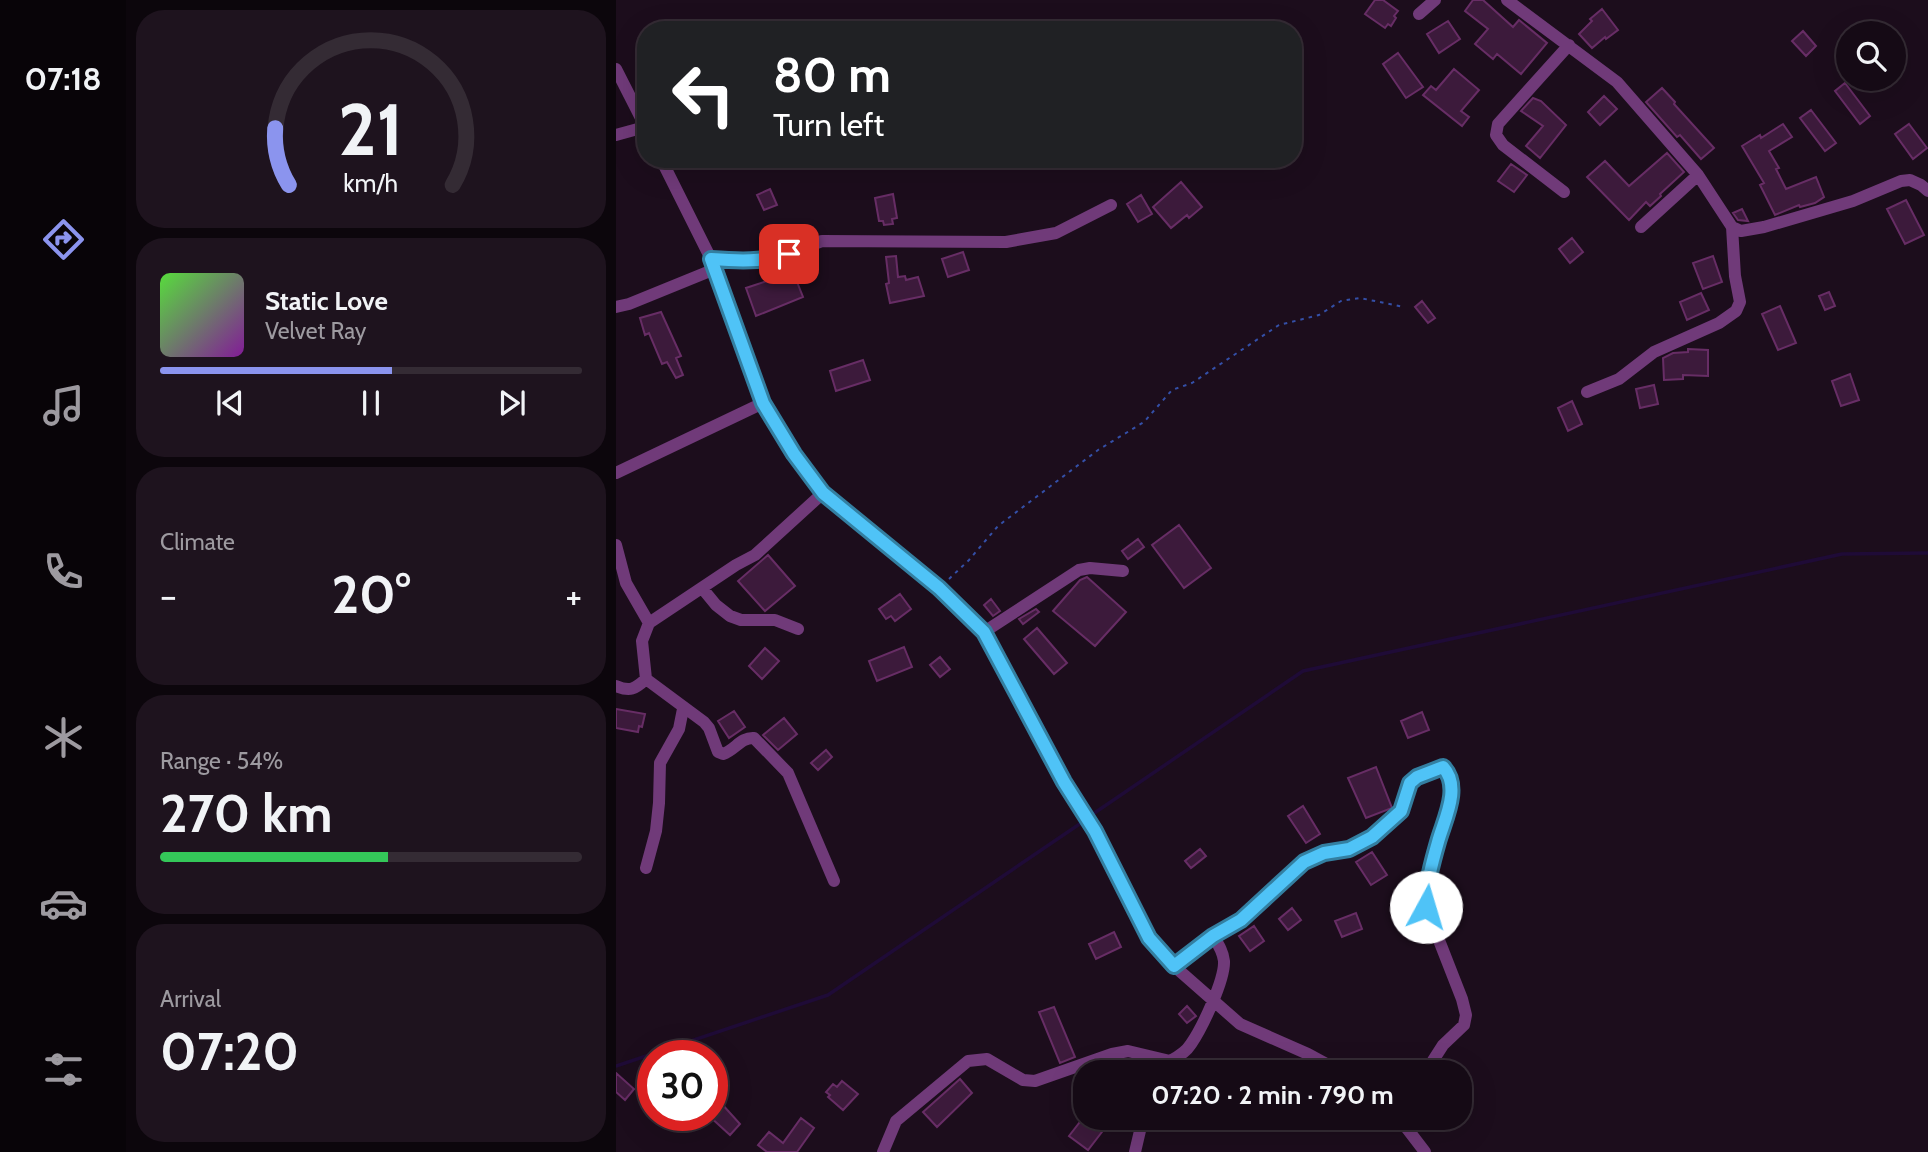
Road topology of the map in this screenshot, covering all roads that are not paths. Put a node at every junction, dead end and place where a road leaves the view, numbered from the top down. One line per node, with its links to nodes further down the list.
1 (1435, 0): 3 (street)
2 (1507, 0): 4 (street)
3 (1419, 14)
4 (1569, 45): 10 (street); 12 (street)
5 (616, 69): 6 (street)
6 (637, 112)
7 (637, 130): 8 (street)
8 (616, 135)
9 (665, 168): 16 (street)
10 (1698, 175): 14 (street); 15 (street)
11 (1928, 191): 15 (street)
12 (1564, 192)
13 (1111, 205): 16 (street)
14 (1641, 227)
15 (1732, 227): 18 (street)
16 (713, 264): 17 (street); 19 (street)
17 (616, 307)
18 (1587, 392)
19 (763, 403): 20 (street); 21 (street)
20 (616, 473)
21 (823, 493): 24 (street); 27 (street)
22 (616, 545): 25 (street)
23 (1123, 571): 27 (street)
24 (702, 588): 25 (street); 26 (street)
25 (649, 623): 28 (street)
26 (798, 629)
27 (984, 632): 34 (street)
28 (646, 679): 29 (street); 30 (street)
29 (616, 686)
30 (683, 709): 31 (street); 32 (street)
31 (646, 868)
32 (834, 881)
33 (1213, 936): 34 (street); 35 (street); 38 (street)
34 (1174, 966): 35 (street)
35 (1212, 1002): 36 (street); 37 (street)
36 (1159, 1059): 41 (street)
37 (1319, 1060)
38 (1433, 1060)
39 (1140, 1130): 42 (street)
40 (1408, 1130): 43 (street)
41 (883, 1152)
42 (1135, 1152)
43 (1425, 1152)

